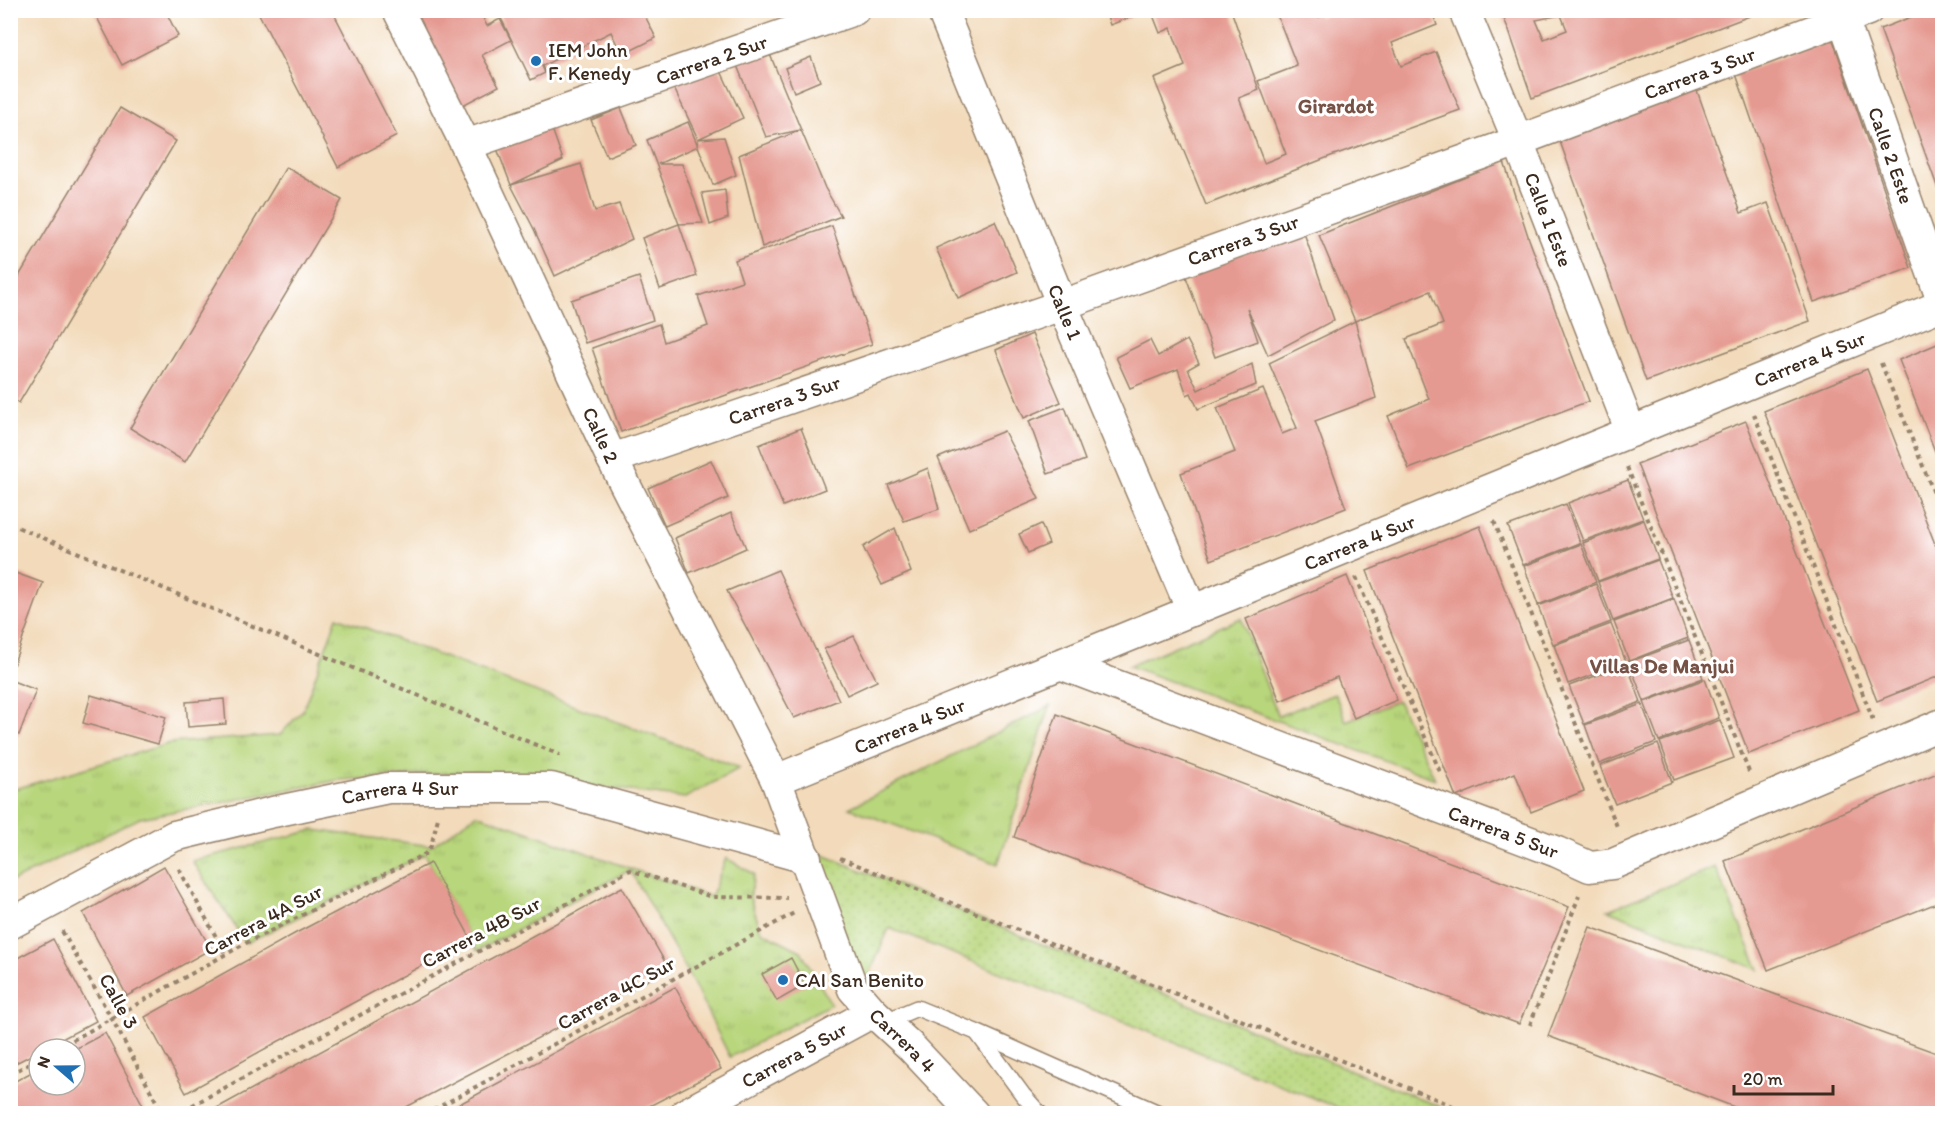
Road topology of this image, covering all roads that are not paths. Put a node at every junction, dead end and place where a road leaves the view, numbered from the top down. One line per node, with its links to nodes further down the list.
1 (398, 10): 7 (street, Calle 2)
2 (854, 10): 7 (street, Carrera 2 Sur)
3 (942, 10): 9 (street, Calle 1)
4 (1464, 10): 6 (street, Calle 1 Este)
5 (1850, 14): 6 (street, Carrera 3 Sur); 8 (street, Calle 2 Este)
6 (1518, 141): 9 (street, Carrera 3 Sur); 11 (street, Calle 1 Este)
7 (466, 145): 12 (street, Calle 2)
8 (1942, 301)
9 (1062, 305): 12 (street, Carrera 3 Sur); 13 (street, Calle 1)
10 (1942, 305): 11 (street, Carrera 4 Sur)
11 (1623, 435): 13 (street, Carrera 4 Sur)
12 (612, 459): 16 (street, Calle 2)
13 (1192, 611): 14 (street, Carrera 4 Sur)
14 (1060, 664): 15 (street, Carrera 5 Sur); 16 (street, Carrera 4 Sur)
15 (1942, 724)
16 (776, 780): 17 (street, Calle 2)
17 (806, 858): 18 (street, Carrera 4 Sur); 19 (street, Carrera 4)
18 (10, 924)
19 (879, 1017): 20 (lane); 21 (street, Carrera 5 Sur); 22 (street, Carrera 4)
20 (976, 1032): 23 (lane); 24 (lane)
21 (685, 1113)
22 (974, 1113)
23 (1040, 1113)
24 (1161, 1113)

